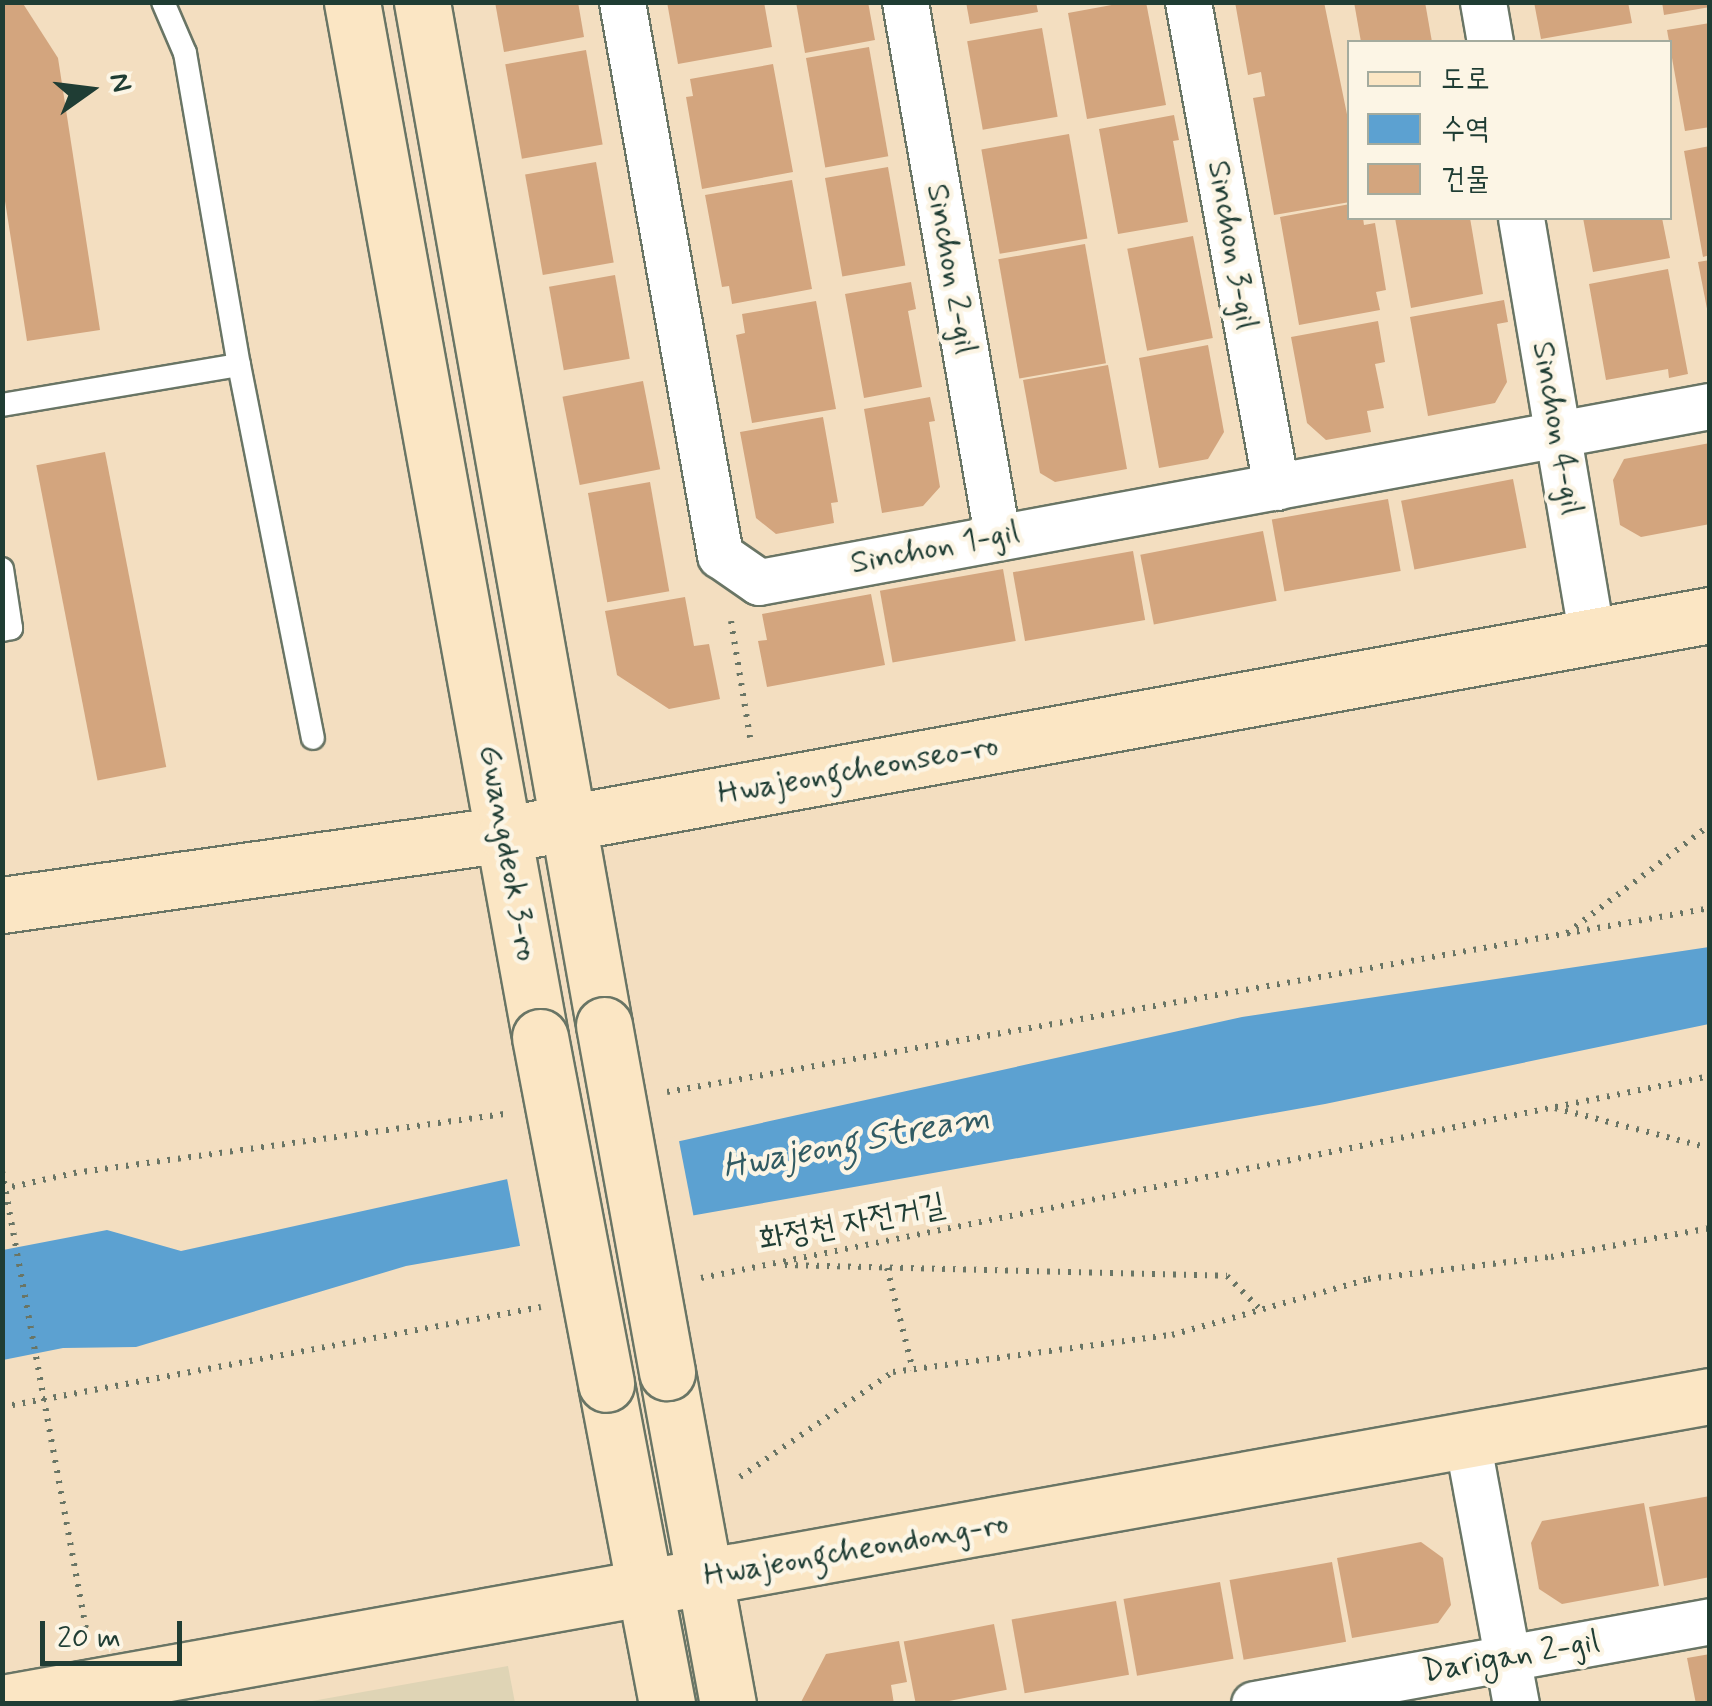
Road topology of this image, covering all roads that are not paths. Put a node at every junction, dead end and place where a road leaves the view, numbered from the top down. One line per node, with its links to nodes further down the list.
1 (164, 2): 10 (lane)
2 (352, 2): 22 (street, Gwangdeok 3-ro)
3 (422, 2): 21 (street, Gwangdeok 3-ro)
4 (622, 2): 15 (street, Sinchon 1-gil)
5 (906, 2): 15 (street, Sinchon 2-gil)
6 (1188, 2): 14 (street, Sinchon 3-gil)
7 (1483, 2): 8 (street)
8 (1490, 40)
9 (1521, 220): 13 (street, Sinchon 4-gil)
10 (240, 365): 11 (lane); 20 (lane)
11 (2, 406)
12 (1710, 406): 13 (street, Sinchon 1-gil)
13 (1559, 435): 14 (street, Sinchon 1-gil); 19 (street, Sinchon 4-gil)
14 (1276, 487): 15 (street, Sinchon 1-gil)
15 (998, 535)
16 (2, 569): 18 (lane)
17 (1710, 616): 19 (street, Hwajeongcheonseo-ro)
18 (2, 630)
19 (1592, 638): 21 (street, Hwajeongcheonseo-ro)
20 (314, 738)
21 (570, 820): 22 (street, Hwajeongcheonseo-ro); 26 (street, Gwangdeok 3-ro, bridge)
22 (506, 834): 23 (street, Hwajeongcheonseo-ro); 27 (street, Gwangdeok 3-ro, bridge)
23 (2, 904)
24 (1710, 1396): 25 (street, Hwajeongcheondong-ro)
25 (1467, 1440): 26 (street, Hwajeongcheondong-ro); 29 (street)
26 (706, 1577): 27 (street, Hwajeongcheondong-ro); 32 (street, Gwangdeok 3-ro)
27 (647, 1588): 30 (street, Hwajeongcheondong-ro); 31 (street, Gwangdeok 3-ro)
28 (1710, 1621): 29 (street, Darigan 2-gil)
29 (1508, 1658): 33 (street, Darigan 2-gil); 34 (street)
30 (2, 1703)
31 (667, 1704)
32 (728, 1704)
33 (1254, 1704)
34 (1516, 1704)

